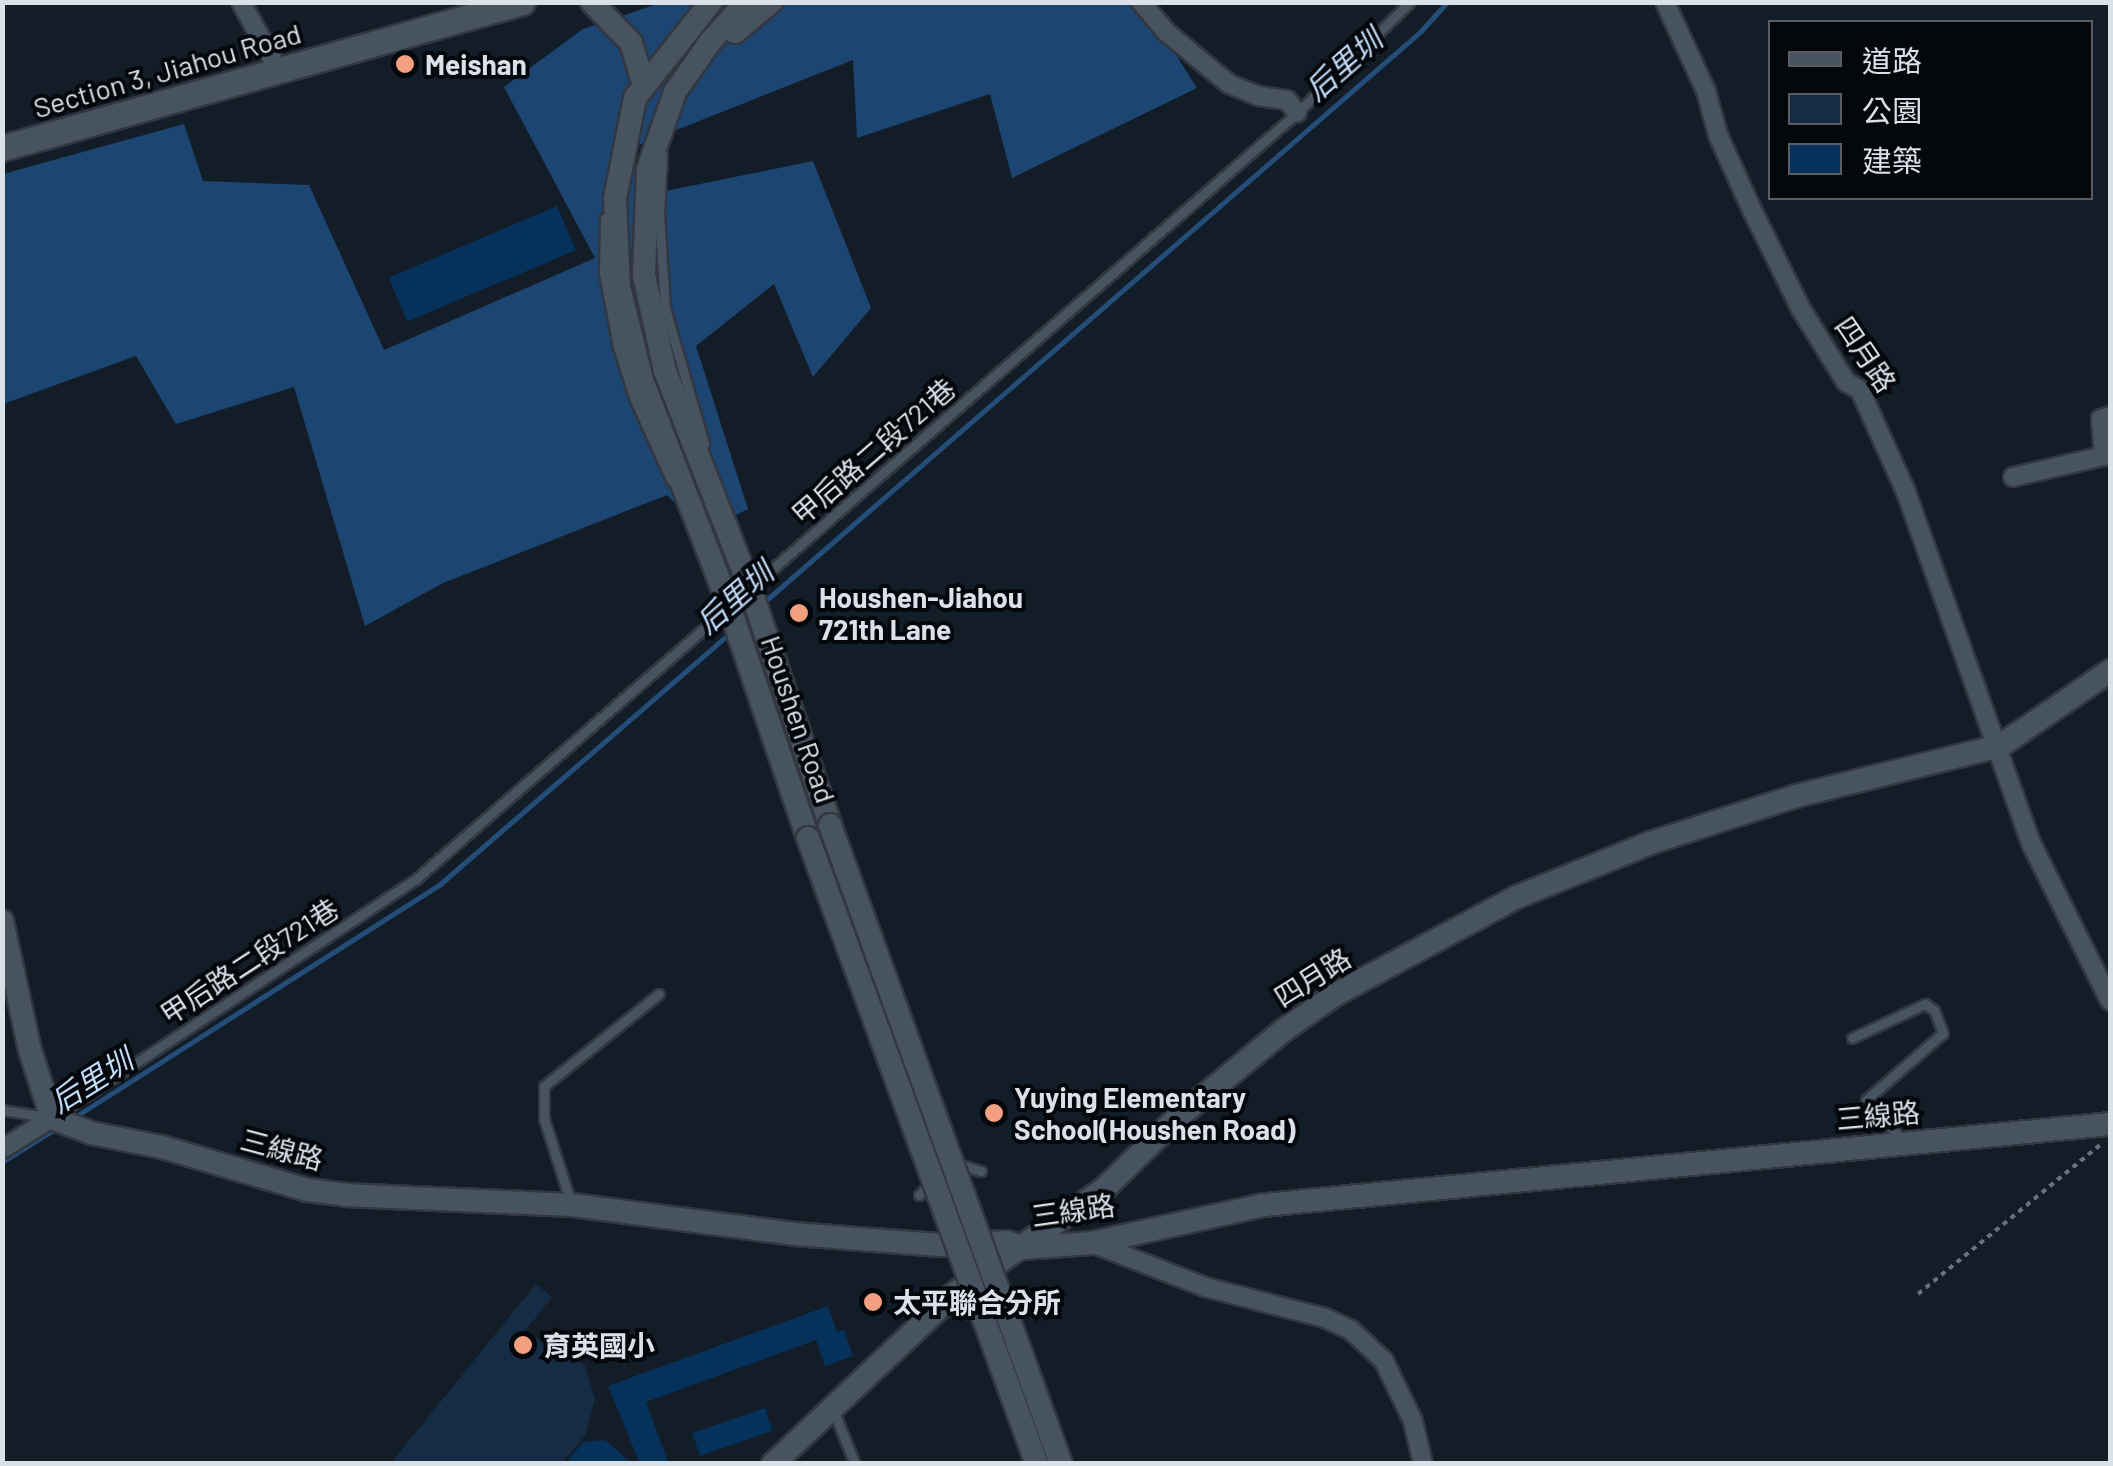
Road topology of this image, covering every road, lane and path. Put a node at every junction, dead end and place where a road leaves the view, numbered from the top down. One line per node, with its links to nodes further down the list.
1 (242, 2): 11 (street)
2 (522, 2): 11 (main road, Section 3, Jiahou Road)
3 (592, 2): 12 (street)
4 (711, 2): 12 (street, Houshen Road)
5 (746, 2): 10 (street, Houshen Road)
6 (771, 2): 10 (street)
7 (1141, 2): 13 (street)
8 (1410, 2): 13 (lane, 甲后路二段721巷)
9 (1665, 2): 20 (street, 四月路)
10 (694, 66): 17 (street, Houshen Road)
11 (278, 70): 14 (main road, Section 3, Jiahou Road)
12 (643, 82): 18 (street, Houshen Road)
13 (1297, 114): 17 (lane, 甲后路二段721巷)
14 (2, 148)
15 (2110, 416): 16 (street)
16 (2013, 476)
17 (750, 588): 18 (lane, 甲后路二段721巷); 41 (street, Houshen Road, bridge)
18 (729, 606): 26 (lane, 甲后路二段721巷); 40 (street, Houshen Road, bridge)
19 (2110, 670): 20 (street, 四月路)
20 (2000, 746): 23 (street, 四月路); 35 (street, 四月路)
21 (2, 920): 26 (street)
22 (660, 994): 33 (lane)
23 (2110, 1001)
24 (1852, 1038): 29 (lane)
25 (2, 1110): 26 (lane)
26 (52, 1118): 30 (street); 33 (street, 三線路)
27 (2110, 1124): 29 (street, 三線路)
28 (2110, 1137): 36 (path)
29 (1904, 1142): 34 (street, 三線路)
30 (2, 1149)
31 (981, 1171): 32 (lane)
32 (919, 1195)
33 (572, 1205): 35 (street, 三線路)
34 (1092, 1243): 35 (street, 三線路); 42 (street)
35 (1023, 1248): 37 (street, 四月路)
36 (1918, 1294)
37 (831, 1408): 38 (street, 四月路); 39 (lane)
38 (773, 1464)
39 (855, 1464)
40 (1036, 1464)
41 (1061, 1464)
42 (1423, 1464)

